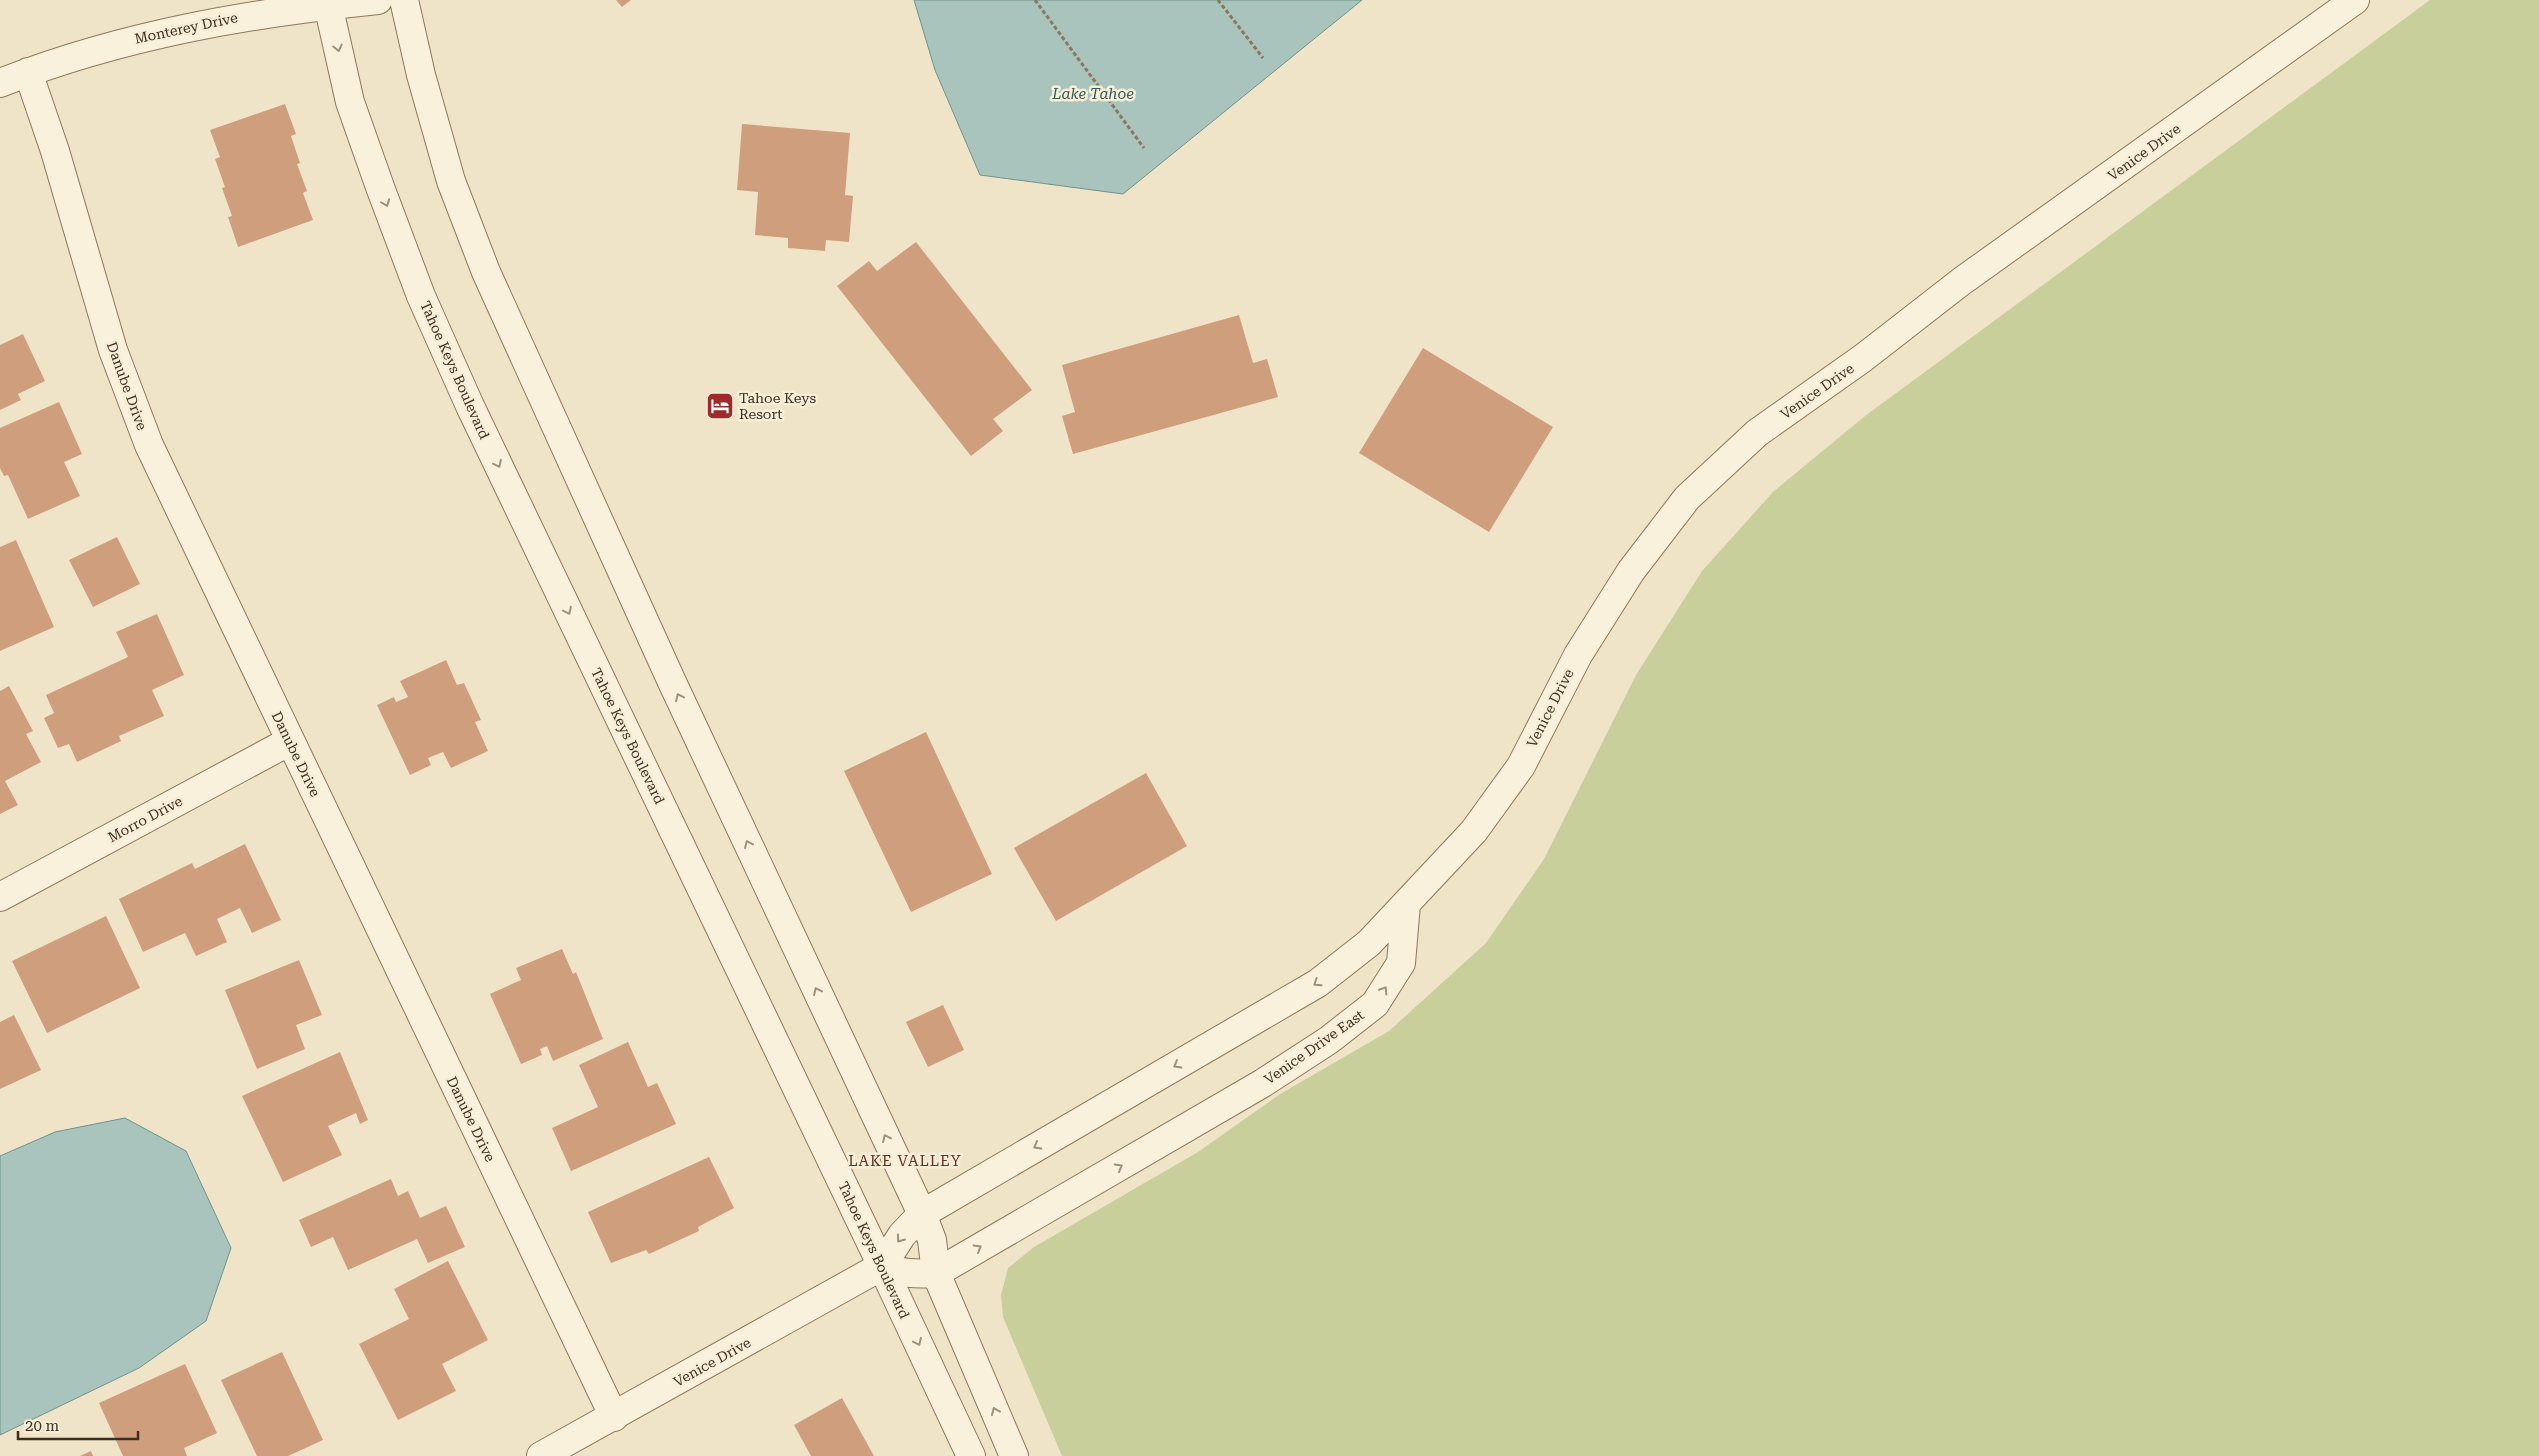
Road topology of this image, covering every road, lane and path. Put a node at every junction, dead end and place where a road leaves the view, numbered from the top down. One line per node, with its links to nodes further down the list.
1 (378, 0): 6 (street, Monterey Drive)
2 (404, 0): 14 (street, one-way to 2)
3 (1035, 0): 10 (path)
4 (1218, 0): 7 (path)
5 (2355, 0): 13 (street, Venice Drive)
6 (328, 2): 8 (street, Monterey Drive); 15 (street, Tahoe Keys Boulevard, one-way to 15)
7 (1263, 58)
8 (28, 72): 9 (street, Monterey Drive); 11 (street, Danube Drive)
9 (0, 83)
10 (1144, 148)
11 (290, 741): 12 (street, Morro Drive); 17 (street, Danube Drive)
12 (0, 897)
13 (1406, 904): 14 (street, one-way to 14); 16 (street, Venice Drive East, one-way to 13)
14 (922, 1214): 15 (street, one-way to 15); 16 (street)
15 (882, 1266): 16 (street, Venice Drive East); 17 (street, Venice Drive); 19 (street, Tahoe Keys Boulevard, one-way to 19)
16 (936, 1273): 20 (street, one-way to 16)
17 (614, 1417): 18 (street, Venice Drive)
18 (541, 1456)
19 (971, 1456)
20 (1014, 1456)

